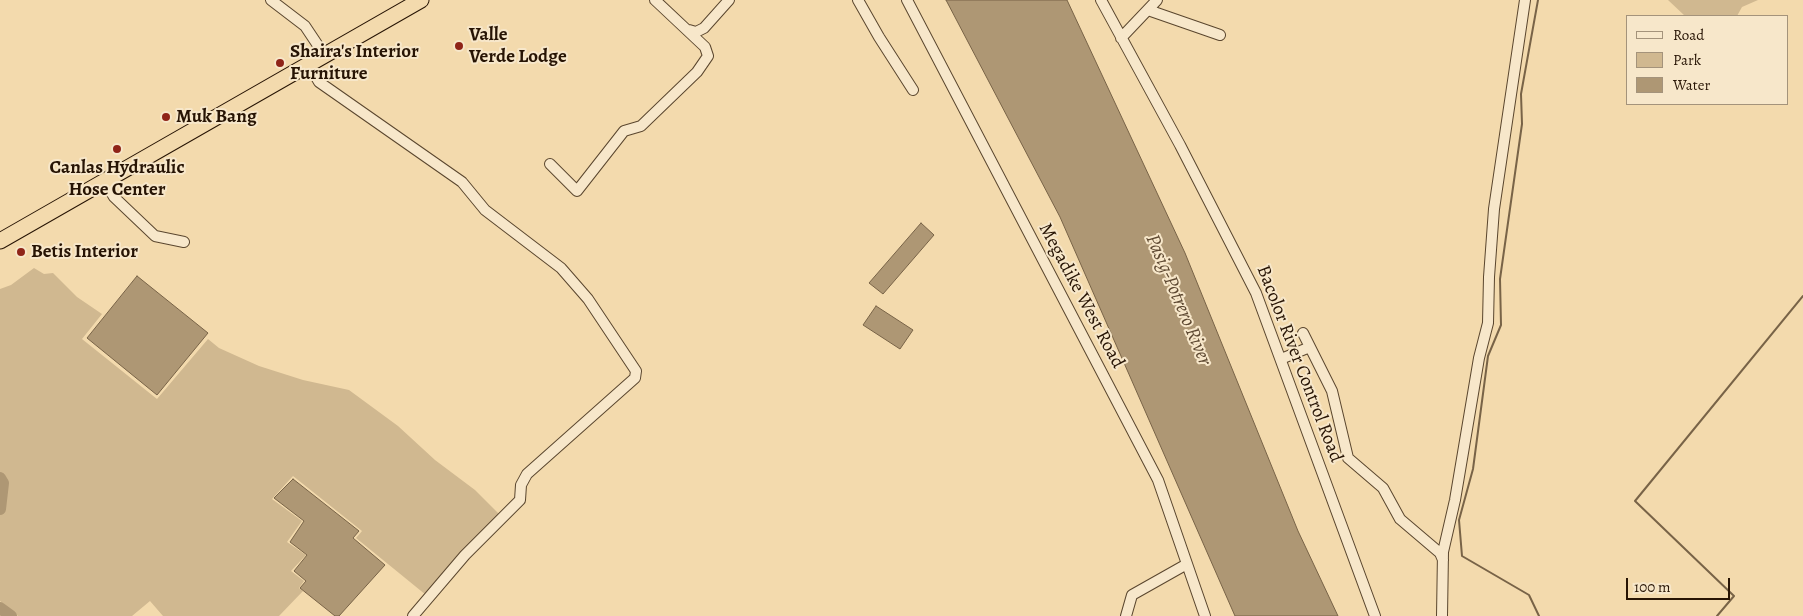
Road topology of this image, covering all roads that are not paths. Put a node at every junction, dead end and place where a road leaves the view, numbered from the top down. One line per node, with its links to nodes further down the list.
1 (271, 0): 14 (street)
2 (421, 0): 14 (highway)
3 (655, 0): 11 (street)
4 (728, 0): 11 (street)
5 (858, 0): 16 (street)
6 (907, 0): 25 (street, Megadike West Road)
7 (1101, 0): 13 (street, Bacolor River Control Road)
8 (1157, 0): 10 (street)
9 (1525, 0): 24 (street)
10 (1148, 10): 12 (street); 13 (street)
11 (689, 30): 17 (street)
12 (1220, 35)
13 (1121, 38): 23 (street, Bacolor River Control Road)
14 (325, 56): 15 (highway)
15 (309, 65): 18 (highway); 26 (street)
16 (913, 90)
17 (550, 164)
18 (104, 180): 19 (highway); 20 (street)
19 (0, 241)
20 (184, 242)
21 (1302, 333): 22 (street)
22 (1310, 347): 23 (street); 24 (street)
23 (1281, 359): 29 (street, Bacolor River Control Road)
24 (1444, 561): 30 (street)
25 (1187, 564): 27 (street); 28 (street, Megadike West Road)
26 (413, 616)
27 (1126, 616)
28 (1205, 616)
29 (1375, 616)
30 (1442, 616)

